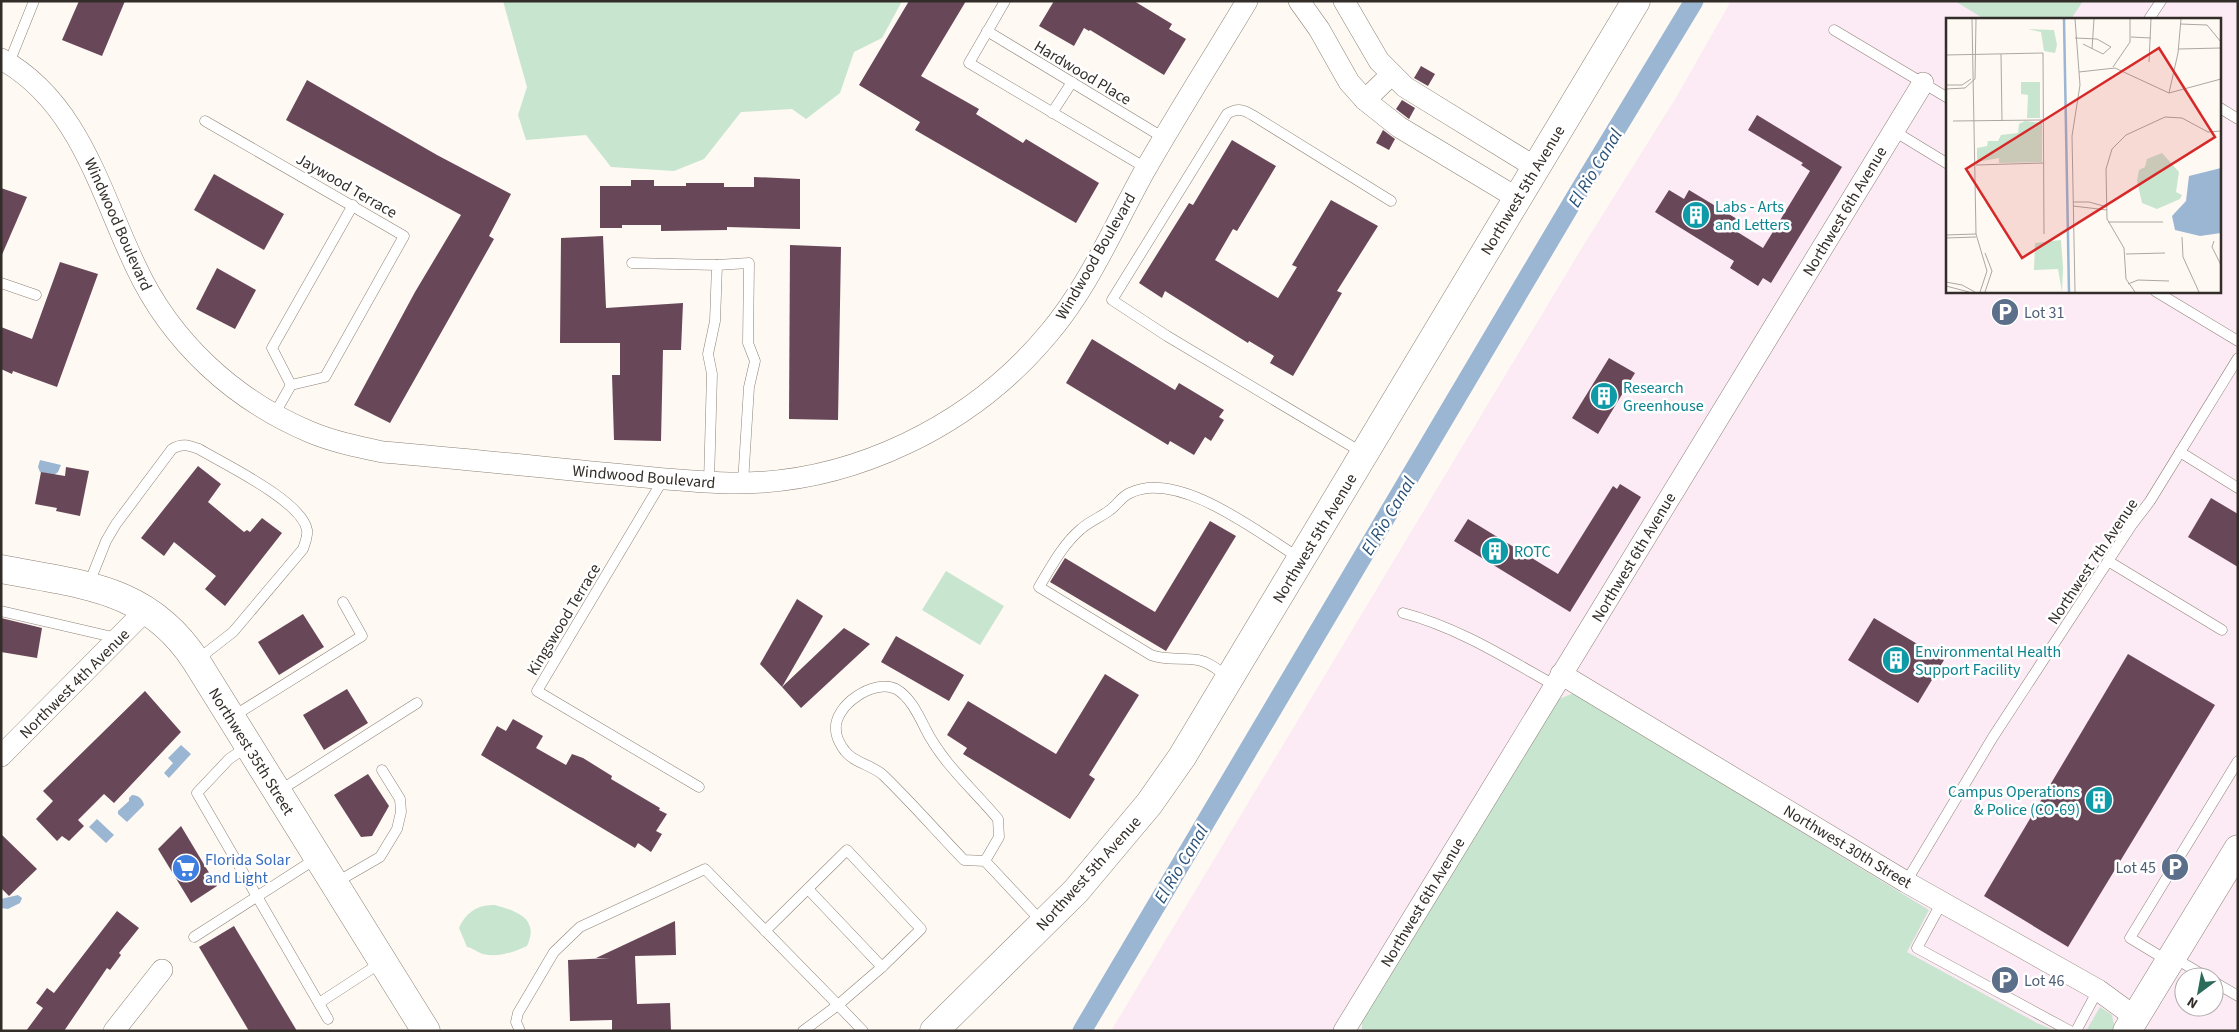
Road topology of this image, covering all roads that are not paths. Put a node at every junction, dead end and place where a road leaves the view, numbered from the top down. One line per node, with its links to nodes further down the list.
1 (1005, 1): 10 (lane)
2 (1247, 1): 22 (street, Windwood Boulevard)
3 (1299, 1): 16 (street)
4 (1344, 1): 12 (street)
5 (1636, 1): 24 (street, Northwest 5th Avenue)
6 (2160, 1): 8 (lane)
7 (30, 2): 11 (lane)
8 (2151, 18)
9 (1834, 30): 14 (lane)
10 (987, 31): 13 (lane, Hardwood Place); 18 (lane)
11 (5, 61): 37 (street, Windwood Boulevard)
12 (1391, 75): 16 (street); 24 (street)
13 (1072, 82): 18 (lane); 22 (lane, Hardwood Place)
14 (1923, 83): 15 (lane); 21 (street, Northwest 6th Avenue)
15 (1946, 97)
16 (1365, 100): 26 (street)
17 (2222, 109): 19 (lane)
18 (1052, 113): 25 (lane)
19 (2238, 119)
20 (205, 121): 28 (lane, Jaywood Terrace)
21 (1894, 130): 23 (lane); 56 (street, Northwest 6th Avenue)
22 (1164, 138): 25 (street, Windwood Boulevard)
23 (1946, 163)
24 (1535, 167): 26 (street, Northwest 5th Avenue)
25 (1146, 168): 42 (street, Windwood Boulevard)
26 (1517, 198): 39 (street, Northwest 5th Avenue)
27 (1391, 201): 39 (lane)
28 (353, 205): 36 (lane); 36 (lane, Jaywood Terrace)
29 (632, 263): 30 (lane)
30 (716, 265): 41 (lane); 42 (lane)
31 (1, 283): 33 (lane)
32 (2158, 292): 34 (lane)
33 (36, 295)
34 (2238, 341)
35 (2238, 358): 38 (lane, Northwest 7th Avenue)
36 (291, 385): 37 (lane)
37 (274, 415): 40 (street, Windwood Boulevard)
38 (2180, 452): 43 (lane); 45 (lane, Northwest 7th Avenue)
39 (1364, 453): 44 (street, Northwest 5th Avenue)
40 (664, 478): 41 (street, Windwood Boulevard); 63 (lane, Kingswood Terrace)
41 (709, 482): 42 (street, Windwood Boulevard)
42 (743, 483)
43 (2238, 488)
44 (1301, 559): 55 (street, Northwest 5th Avenue); 55 (lane)
45 (2108, 561): 52 (lane); 68 (lane, Northwest 7th Avenue)
46 (1, 570): 47 (street, Northwest 35th Street)
47 (88, 586): 49 (street, Northwest 35th Street); 54 (lane)
48 (343, 602): 58 (lane)
49 (147, 609): 53 (street, Northwest 4th Avenue); 54 (street, Northwest 35th Street)
50 (1, 611): 53 (lane)
51 (1403, 613): 56 (lane)
52 (2222, 630)
53 (118, 638): 60 (street, Northwest 4th Avenue)
54 (196, 661): 58 (street, Northwest 35th Street)
55 (1230, 678): 73 (street, Northwest 5th Avenue)
56 (1558, 680): 68 (street, Northwest 30th Street); 94 (street, Northwest 6th Avenue)
57 (417, 703): 64 (lane)
58 (231, 718): 59 (street, Northwest 35th Street)
59 (249, 746): 64 (street, Northwest 35th Street); 71 (lane)
60 (1, 756)
61 (2238, 761): 76 (lane)
62 (382, 770): 69 (lane)
63 (699, 787)
64 (277, 792): 66 (street, Northwest 35th Street)
65 (2238, 849): 76 (street)
66 (318, 858): 69 (street, Northwest 35th Street); 71 (lane)
67 (985, 861): 67 (lane); 73 (lane)
68 (1906, 882): 72 (street, Northwest 30th Street)
69 (334, 884): 77 (street, Northwest 35th Street)
70 (808, 889): 74 (lane); 78 (lane); 78 (lane)
71 (257, 897): 75 (lane); 84 (lane)
72 (1942, 902): 82 (street, Northwest 30th Street); 95 (lane)
73 (1044, 924): 93 (street, Northwest 5th Avenue)
74 (765, 931): 85 (lane); 88 (lane)
75 (194, 937)
76 (2170, 959): 79 (lane); 87 (street)
77 (383, 962): 84 (lane); 90 (street, Northwest 35th Street)
78 (882, 967): 85 (lane)
79 (2186, 967)
80 (162, 970): 89 (street)
81 (2224, 988): 83 (lane)
82 (2098, 990): 87 (street, Northwest 30th Street); 96 (lane)
83 (2238, 996)
84 (318, 1003): 86 (lane)
85 (838, 1005): 91 (lane); 92 (lane)
86 (328, 1019)
87 (2131, 1024)
88 (517, 1030)
89 (114, 1031)
90 (426, 1031)
91 (803, 1031)
92 (863, 1031)
93 (934, 1031)
94 (1344, 1031)
95 (2070, 1031)
96 (2076, 1031)

